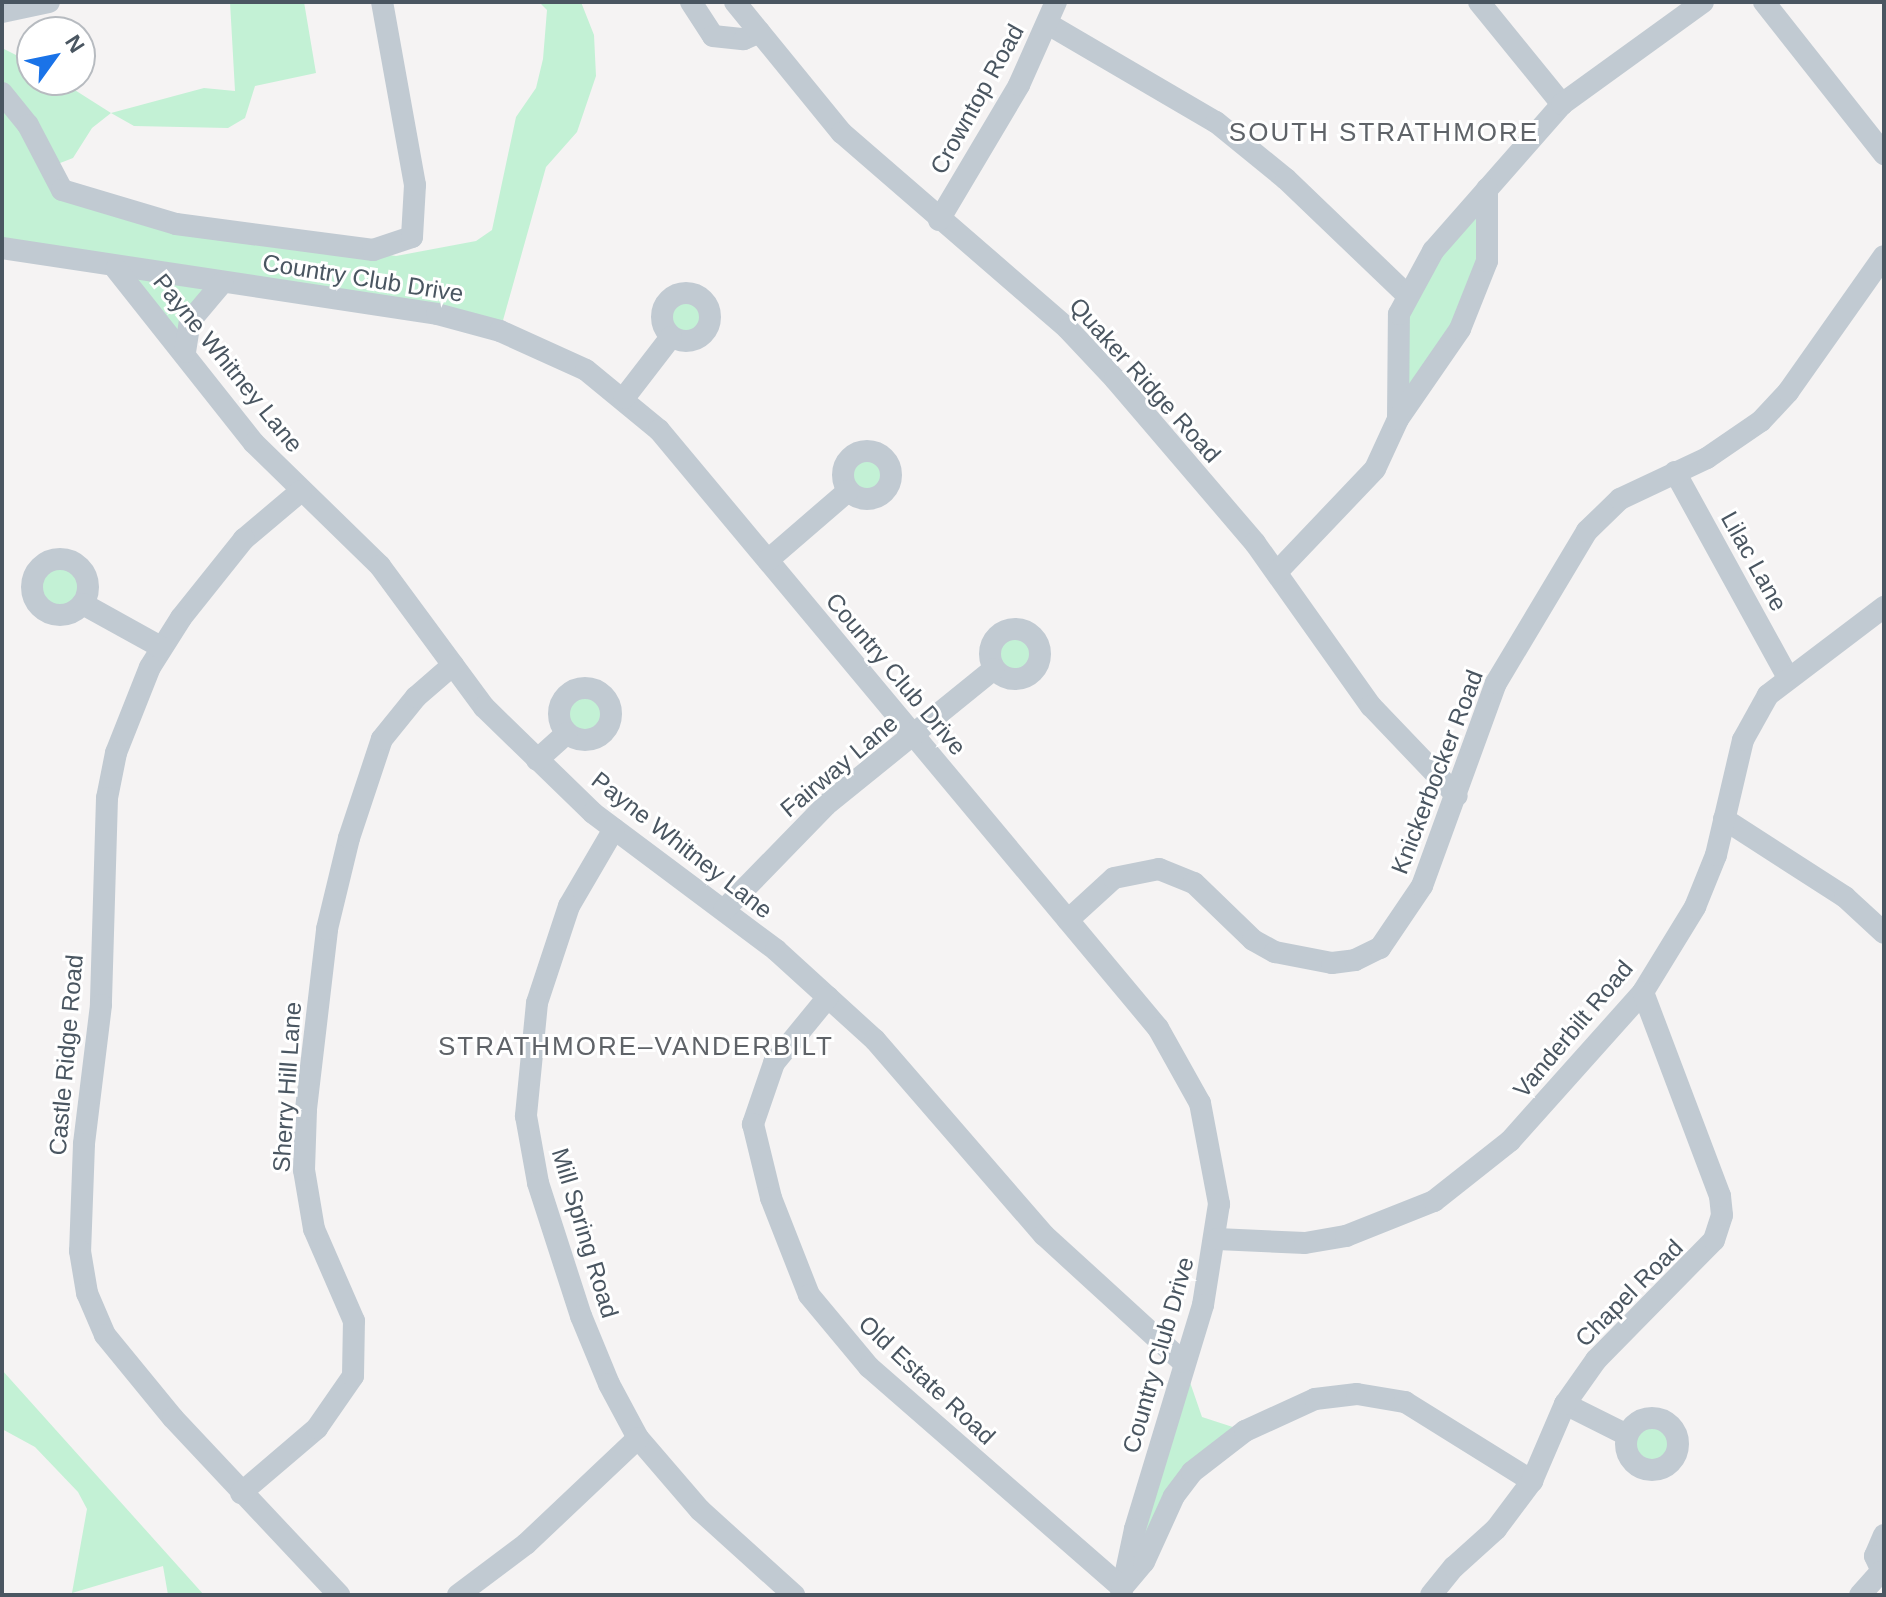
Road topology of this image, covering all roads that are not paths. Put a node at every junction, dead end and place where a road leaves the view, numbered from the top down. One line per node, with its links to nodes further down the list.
1 (49, 2): 9 (street)
2 (382, 2): 12 (street)
3 (691, 2): 11 (street)
4 (735, 2): 11 (street, Quaker Ridge Road)
5 (1056, 2): 10 (street, Crowntop Road)
6 (1479, 2): 13 (street)
7 (1703, 2): 13 (street)
8 (1764, 2): 14 (street)
9 (2, 12)
10 (1048, 24): 16 (street, Crowntop Road); 21 (street)
11 (760, 32): 16 (street, Quaker Ridge Road)
12 (2, 93)
13 (1562, 104): 15 (street)
14 (1884, 154)
15 (1487, 189): 21 (street); 25 (street)
16 (939, 220): 30 (street, Quaker Ridge Road)
17 (2, 248): 19 (street, Country Club Drive)
18 (1884, 256): 26 (street, Knickerbocker Road)
19 (116, 269): 20 (street, Country Club Drive); 23 (street, Payne Whitney Lane)
20 (222, 283): 23 (street); 24 (street, Country Club Drive)
21 (1406, 294): 25 (street)
22 (671, 337): 24 (street)
23 (185, 352): 27 (street, Payne Whitney Lane)
24 (624, 398): 29 (street, Country Club Drive)
25 (1398, 419): 30 (street)
26 (1675, 472): 36 (street, Lilac Lane); 40 (street, Knickerbocker Road)
27 (301, 491): 33 (street, Castle Ridge Road); 34 (street, Payne Whitney Lane)
28 (848, 491): 29 (street)
29 (768, 560): 38 (street, Country Club Drive)
30 (1277, 572): 40 (street, Quaker Ridge Road)
31 (83, 604): 33 (street)
32 (1884, 607): 36 (street, Vanderbilt Road)
33 (161, 647): 54 (street, Castle Ridge Road)
34 (453, 665): 39 (street, Payne Whitney Lane); 54 (street, Sherry Hill Lane)
35 (994, 669): 38 (street, Fairway Lane)
36 (1787, 676): 41 (street, Vanderbilt Road)
37 (567, 733): 39 (street)
38 (914, 735): 43 (street, Fairway Lane); 44 (street, Country Club Drive)
39 (537, 760): 42 (street, Payne Whitney Lane)
40 (1457, 796): 44 (street, Knickerbocker Road)
41 (1724, 819): 45 (street); 46 (street, Vanderbilt Road)
42 (614, 829): 43 (street, Payne Whitney Lane); 52 (street, Mill Spring Road)
43 (724, 910): 47 (street, Payne Whitney Lane)
44 (1068, 920): 48 (street, Country Club Drive)
45 (1884, 933)
46 (1643, 992): 48 (street, Vanderbilt Road); 50 (street, Chapel Road)
47 (828, 997): 49 (street, Payne Whitney Lane); 57 (street, Old Estate Road)
48 (1217, 1239): 49 (street, Country Club Drive)
49 (1183, 1362): 57 (street, Country Club Drive)
50 (1565, 1404): 51 (street); 53 (street, Chapel Road)
51 (1627, 1435)
52 (638, 1438): 59 (street); 60 (street, Mill Spring Road)
53 (1532, 1481): 57 (street); 61 (street, Chapel Road)
54 (241, 1493): 58 (street, Castle Ridge Road)
55 (1884, 1535): 56 (street)
56 (1882, 1574): 62 (street)
57 (1122, 1592)
58 (339, 1595)
59 (458, 1595)
60 (794, 1595)
61 (1431, 1595)
62 (1860, 1595)

